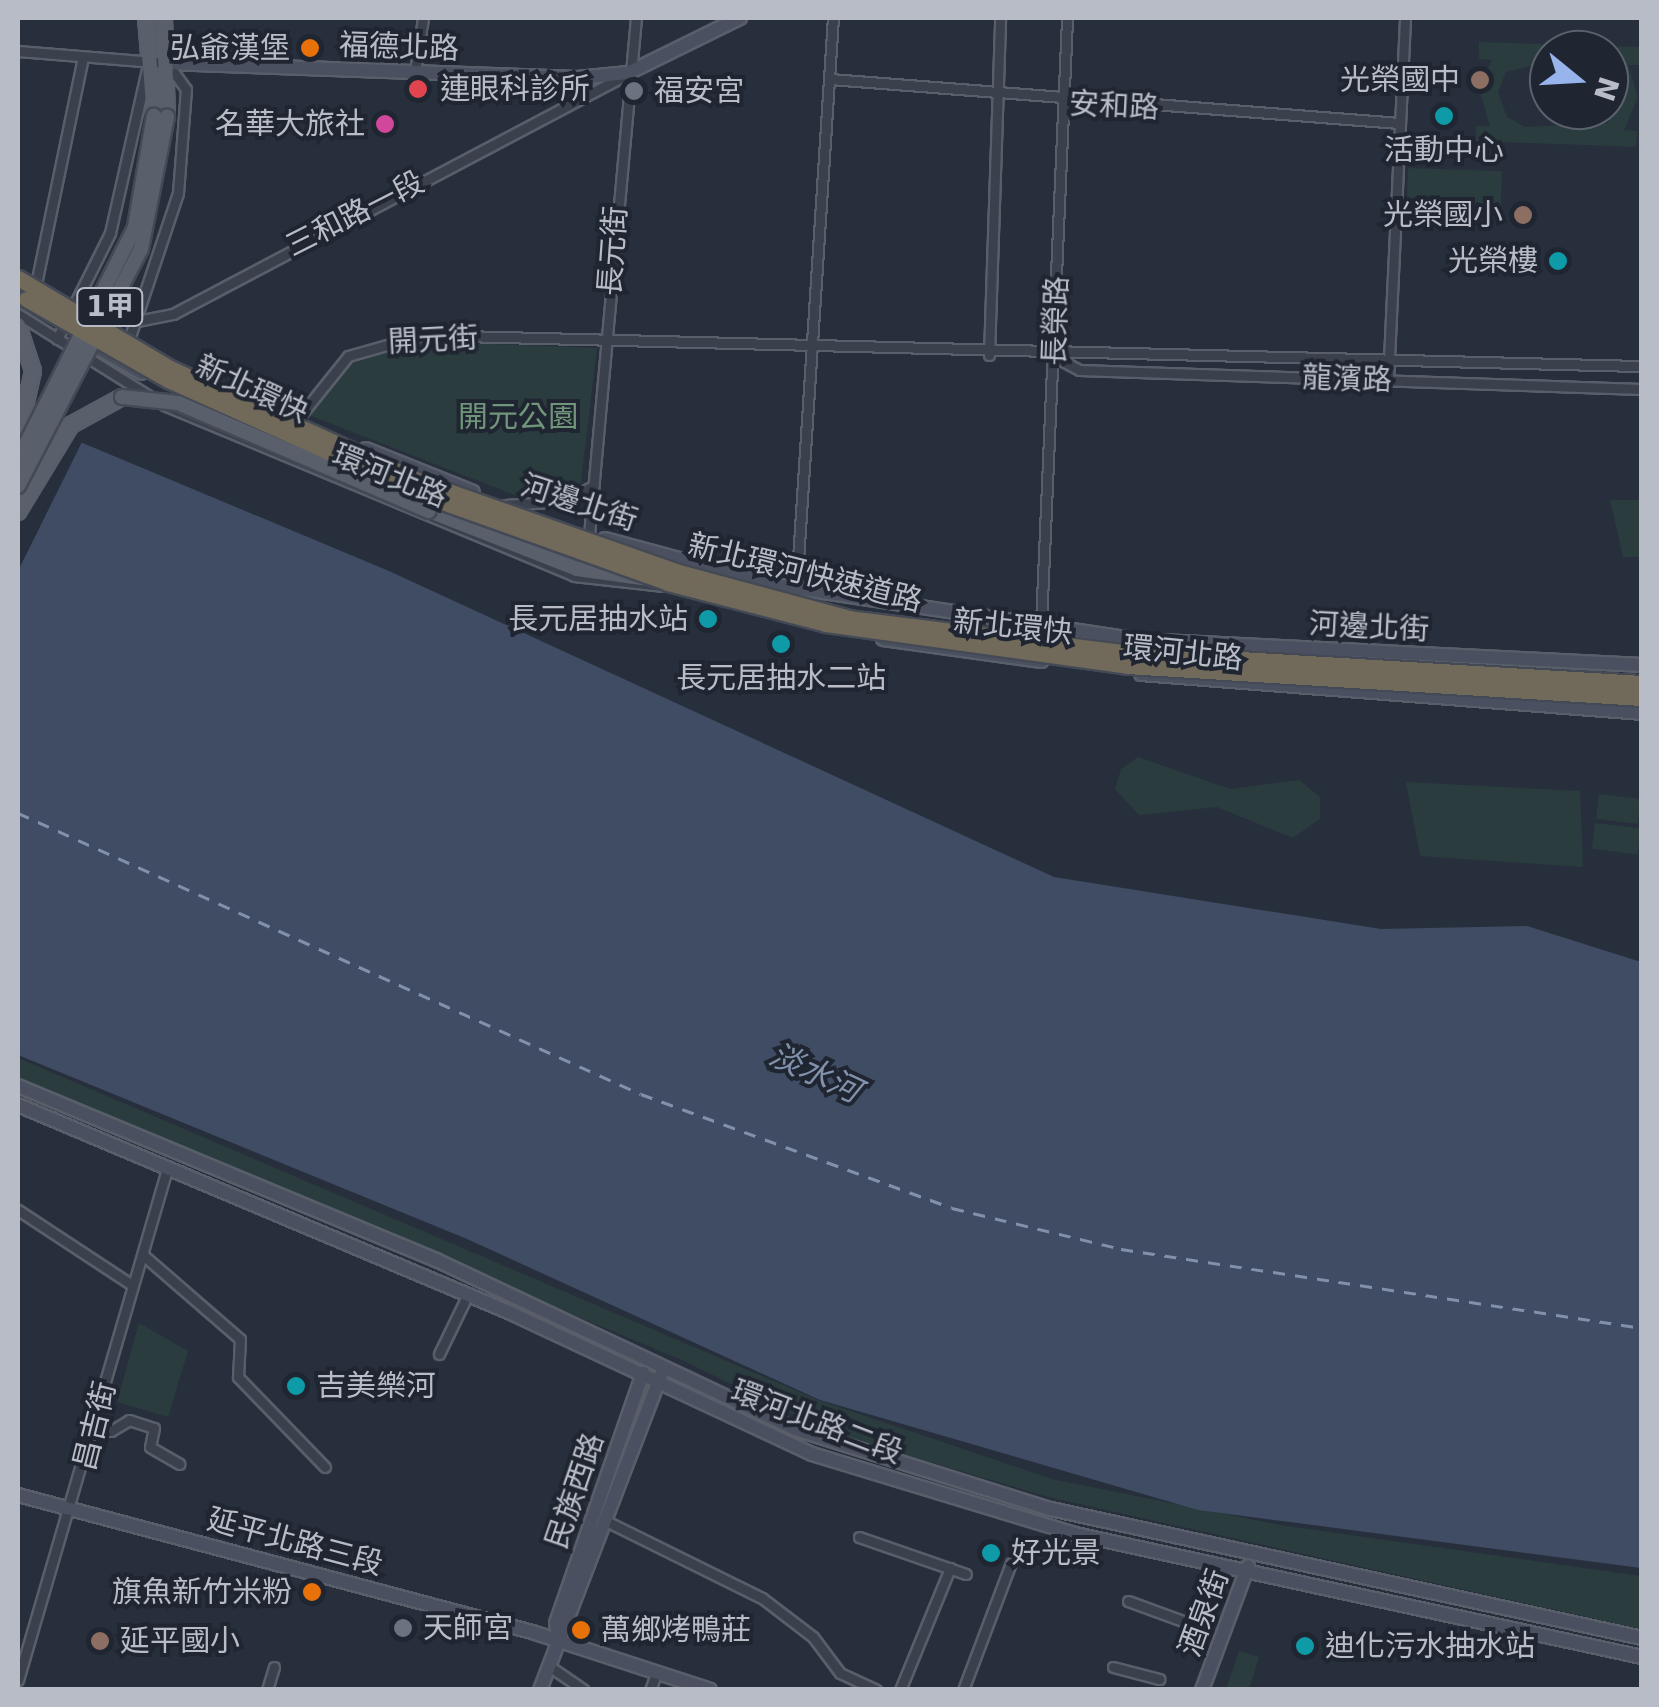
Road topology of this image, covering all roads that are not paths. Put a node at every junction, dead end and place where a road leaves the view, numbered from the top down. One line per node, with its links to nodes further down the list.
1 (146, 18): 12 (main road, 1甲)
2 (164, 18): 13 (main road, 1甲)
3 (422, 18): 14 (street)
4 (636, 18): 15 (street, 長元街)
5 (740, 18): 15 (street)
6 (834, 18): 16 (street)
7 (1000, 18): 17 (street)
8 (1067, 18): 18 (street, 長榮路)
9 (1404, 18): 20 (street)
10 (18, 51): 11 (street)
11 (83, 56): 12 (street); 22 (street)
12 (149, 63): 13 (street); 19 (main road, 1甲); 23 (street)
13 (167, 63): 14 (street, 福德北路); 19 (main road, 1甲); 27 (street)
14 (415, 72): 15 (street, 福德北路)
15 (628, 73): 27 (street, 三和路一段); 31 (street, 長元街)
16 (830, 79): 17 (street, 安和路); 32 (street)
17 (1002, 97): 18 (street, 安和路); 33 (street)
18 (1063, 104): 20 (street, 安和路); 34 (street, 長榮路)
19 (160, 116): 43 (main road, 1甲, bridge); 44 (main road, 1甲, bridge)
20 (1399, 123): 35 (street)
21 (18, 274): 22 (street, 河邊北街); 57 (highway, 新北環河快速道路, bridge)
22 (36, 284): 25 (street, 河邊北街)
23 (82, 292): 25 (street); 27 (street)
24 (22, 297): 29 (street); 58 (highway, 新北環快, bridge)
25 (74, 309): 29 (street); 30 (street, 河邊北街)
26 (18, 314): 29 (street)
27 (138, 321): 30 (street)
28 (18, 325): 42 (main road)
29 (60, 334): 36 (street, 環河北路); 37 (street, 環河北路)
30 (128, 342): 37 (street); 41 (street, 河邊北街)
31 (606, 342): 32 (street, 龍濱路); 41 (street, 開元街); 45 (street, 長元街)
32 (812, 349): 33 (street, 龍濱路); 51 (street)
33 (989, 354): 34 (street, 龍濱路)
34 (1055, 358): 35 (street, 龍濱路); 39 (street, 龍濱路); 53 (street, 長榮路)
35 (1389, 358): 38 (street, 龍濱路); 39 (street)
36 (92, 362): 37 (street); 50 (street, 環河北路)
37 (120, 362): 49 (street, 環河北路)
38 (1642, 366)
39 (1388, 380): 40 (street, 龍濱路)
40 (1642, 389)
41 (296, 421): 46 (street, 河邊北街)
42 (18, 438)
43 (18, 460)
44 (18, 486)
45 (593, 486): 46 (street); 48 (street, 長元街)
46 (504, 505): 48 (street, 河邊北街)
47 (18, 512): 49 (main road, bridge)
48 (589, 535): 51 (street, 河邊北街)
49 (640, 578): 50 (street, 環河北路)
50 (666, 586): 52 (street, 環河北路)
51 (796, 588): 52 (street); 53 (street, 河邊北街)
52 (790, 618): 56 (street, 環河北路)
53 (1041, 624): 54 (street, 河邊北街)
54 (1215, 646): 55 (street, 河邊北街); 56 (street)
55 (1642, 665)
56 (1212, 682): 59 (street, 環河北路)
57 (1642, 684)
58 (1642, 698)
59 (1642, 713)
60 (18, 1086): 68 (street, 環河北路二段)
61 (18, 1105): 62 (street, 環河北路二段)
62 (166, 1170): 64 (street, 昌吉街); 66 (street, 環河北路二段)
63 (18, 1210): 65 (street)
64 (143, 1255): 65 (street, 昌吉街); 74 (street)
65 (132, 1285): 72 (street, 昌吉街)
66 (468, 1294): 67 (street); 70 (street, 環河北路二段)
67 (439, 1354)
68 (648, 1359): 69 (street, 環河北路二段); 70 (street, 民族西路)
69 (665, 1367): 71 (street, 民族西路); 79 (street, 環河北路二段)
70 (642, 1376): 71 (street, 環河北路二段); 87 (street, 民族西路)
71 (658, 1383): 77 (street, 民族西路); 82 (street, 環河北路二段)
72 (94, 1426): 73 (street); 76 (street, 昌吉街)
73 (180, 1464)
74 (325, 1467)
75 (18, 1494): 76 (street, 延平北路三段)
76 (74, 1509): 87 (street, 延平北路三段); 94 (street, 昌吉街)
77 (606, 1521): 87 (street, 民族西路); 100 (street)
78 (859, 1536): 81 (street)
79 (1251, 1554): 82 (street, 酒泉街); 86 (street, 環河北路二段)
80 (1011, 1562): 102 (street)
81 (950, 1568): 83 (street); 101 (street)
82 (1246, 1571): 88 (street, 環河北路二段); 103 (street, 酒泉街)
83 (966, 1574)
84 (1128, 1601): 85 (street)
85 (1184, 1620)
86 (1642, 1638)
87 (558, 1640): 89 (street, 民族西路); 92 (street, 延平北路三段)
88 (1642, 1657)
89 (549, 1666): 96 (street, 民族西路); 97 (street)
90 (1113, 1667): 93 (street)
91 (274, 1668): 95 (street)
92 (656, 1672): 98 (street); 99 (street, 延平北路三段)
93 (1160, 1679)
94 (18, 1680)
95 (267, 1690)
96 (540, 1690)
97 (584, 1690)
98 (650, 1690)
99 (710, 1690)
100 (876, 1690)
101 (900, 1690)
102 (963, 1690)
103 (1202, 1690)

